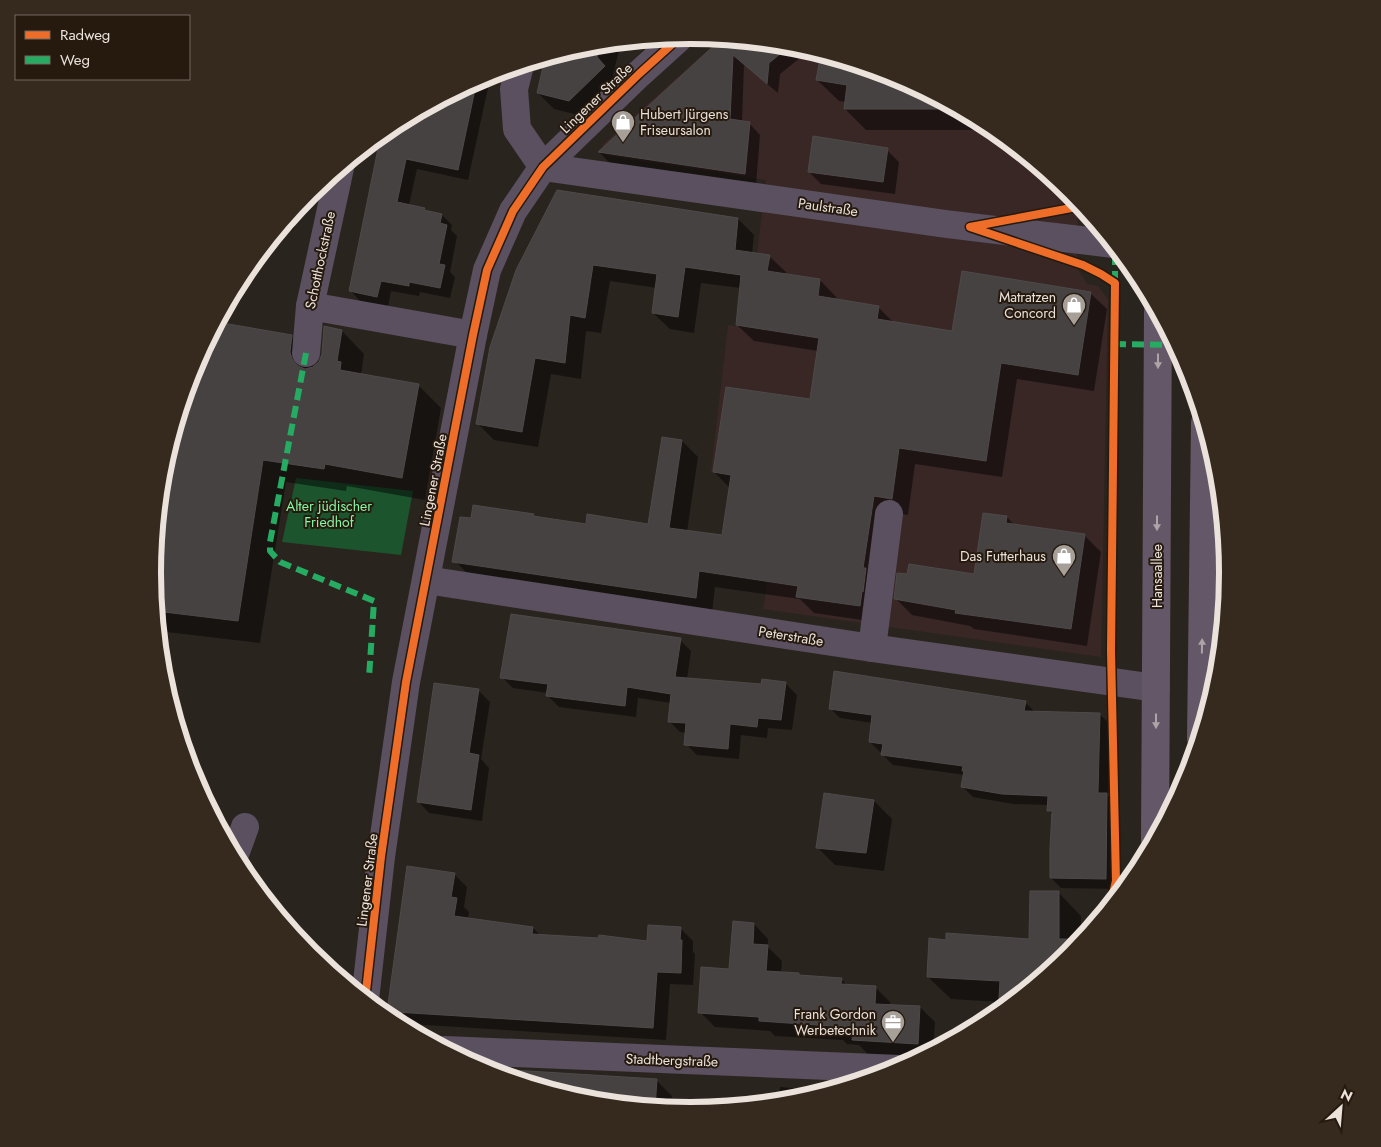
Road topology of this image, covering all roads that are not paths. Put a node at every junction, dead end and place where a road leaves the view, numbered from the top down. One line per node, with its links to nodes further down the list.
1 (672, 45): 3 (street, Lingener Straße)
2 (518, 73): 3 (street)
3 (543, 167): 5 (street, Paulstraße); 8 (street, Lingener Straße)
4 (338, 178): 6 (street, Schotthockstraße)
5 (1104, 243)
6 (310, 306): 8 (street); 9 (street, Schotthockstraße)
7 (1158, 325): 14 (main road, Hansaallee, one-way to 14)
8 (473, 335): 12 (street, Lingener Straße)
9 (306, 353)
10 (1205, 450): 15 (main road, one-way to 10)
11 (889, 514): 13 (street)
12 (426, 580): 13 (street, Peterstraße); 19 (street, Lingener Straße)
13 (872, 648): 14 (street, Peterstraße)
14 (1156, 688): 16 (main road, Hansaallee, one-way to 16)
15 (1207, 690)
16 (1156, 826)
17 (245, 827): 18 (street)
18 (238, 847)
19 (366, 992)
20 (460, 1051): 21 (street, Stadtbergstraße)
21 (879, 1068)

